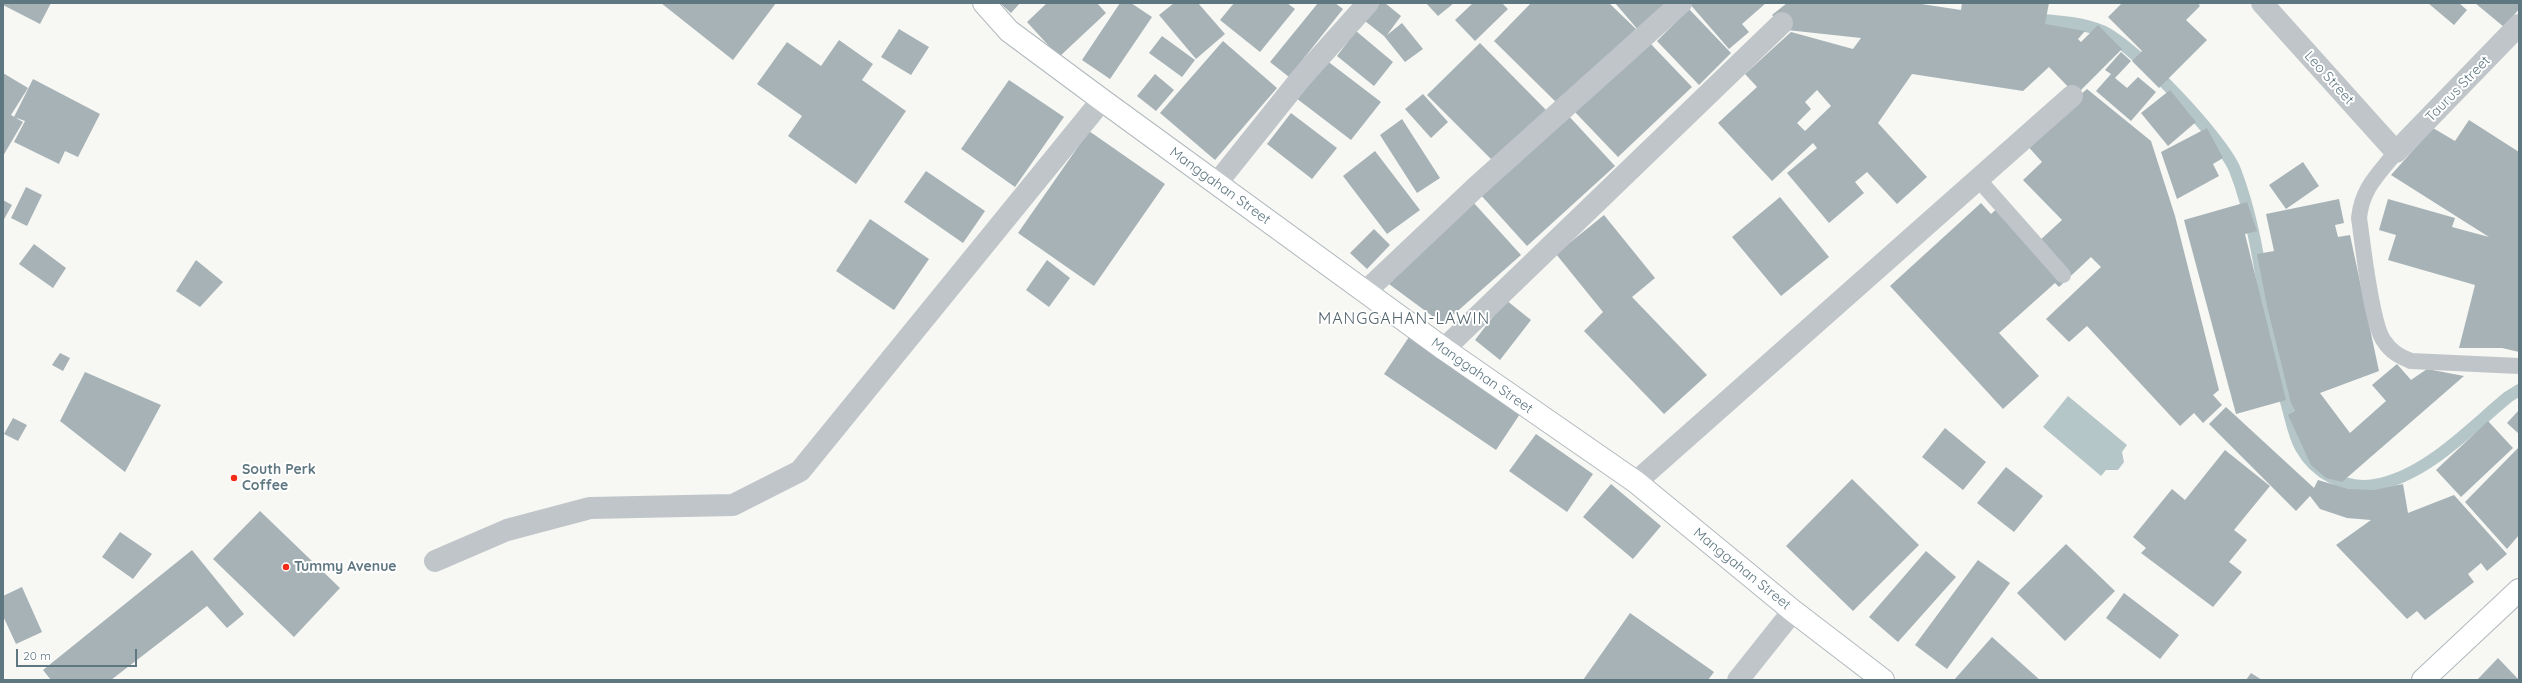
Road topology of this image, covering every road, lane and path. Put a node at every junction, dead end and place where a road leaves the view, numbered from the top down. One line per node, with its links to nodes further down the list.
1 (984, 3): 8 (street, Manggahan Street)
2 (1368, 3): 11 (street)
3 (1681, 3): 13 (street)
4 (2274, 7): 9 (street, Leo Street)
5 (1782, 23): 14 (street)
6 (2519, 25): 9 (street, Taurus Street)
7 (2072, 96): 10 (street)
8 (1102, 100): 11 (street, Manggahan Street); 17 (street)
9 (2396, 152): 15 (lane)
10 (1978, 180): 12 (lane); 16 (street)
11 (1217, 183): 13 (street, Manggahan Street)
12 (2063, 276)
13 (1365, 292): 14 (street, Manggahan Street)
14 (1444, 349): 16 (street, Manggahan Street)
15 (2519, 366)
16 (1636, 482): 19 (street, Manggahan Street)
17 (435, 561)
18 (2519, 590): 22 (street)
19 (1793, 611): 20 (street); 21 (street, Manggahan Street)
20 (1738, 680)
21 (1883, 680)
22 (2424, 680)

